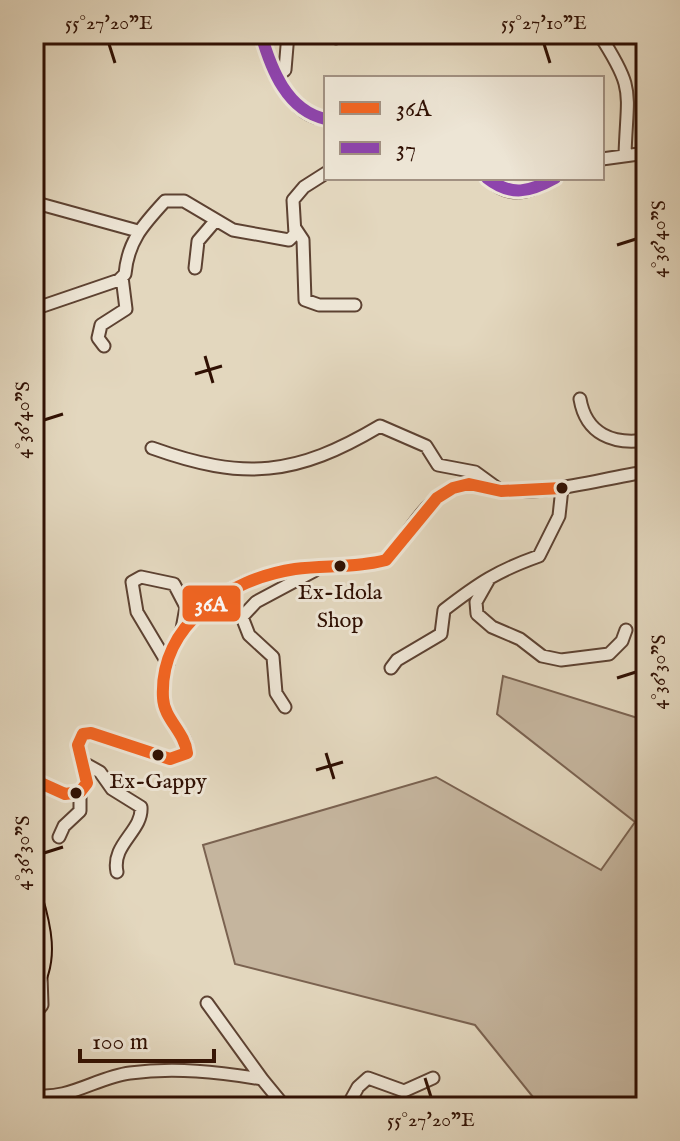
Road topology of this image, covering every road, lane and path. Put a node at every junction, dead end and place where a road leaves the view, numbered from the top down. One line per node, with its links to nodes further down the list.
1 (261, 34): 8 (street)
2 (288, 34): 8 (street)
3 (324, 34): 4 (street)
4 (347, 34)
5 (367, 34): 6 (street)
6 (401, 34)
7 (599, 34): 11 (street)
8 (279, 75): 9 (street)
9 (324, 119)
10 (646, 153): 11 (street)
11 (625, 155): 12 (street)
12 (604, 159)
13 (324, 174): 18 (street)
14 (489, 180): 15 (street)
15 (552, 180)
16 (40, 204): 19 (street)
17 (216, 220): 18 (street); 19 (street); 20 (street)
18 (295, 227): 22 (street)
19 (138, 231): 21 (street)
20 (195, 268)
21 (122, 277): 23 (street); 24 (street)
22 (355, 305)
23 (34, 309)
24 (104, 346)
25 (580, 399): 26 (street)
26 (646, 440)
27 (152, 448): 30 (street)
28 (646, 472): 29 (street)
29 (562, 488): 30 (street); 32 (street)
30 (501, 491): 31 (street)
31 (322, 568): 34 (street); 37 (street)
32 (494, 572): 33 (street); 36 (street)
33 (626, 630)
34 (181, 634): 35 (street); 35 (street)
35 (168, 664): 38 (street)
36 (391, 668)
37 (285, 707)
38 (82, 762): 40 (street); 42 (street)
39 (34, 780): 40 (street)
40 (80, 792): 41 (street)
41 (59, 837)
42 (117, 872)
43 (34, 896): 44 (main road)
44 (37, 981): 46 (street)
45 (207, 1003): 48 (street)
46 (34, 1015)
47 (433, 1078): 51 (street)
48 (262, 1079): 49 (street); 50 (street)
49 (34, 1095)
50 (285, 1107)
51 (347, 1107)

